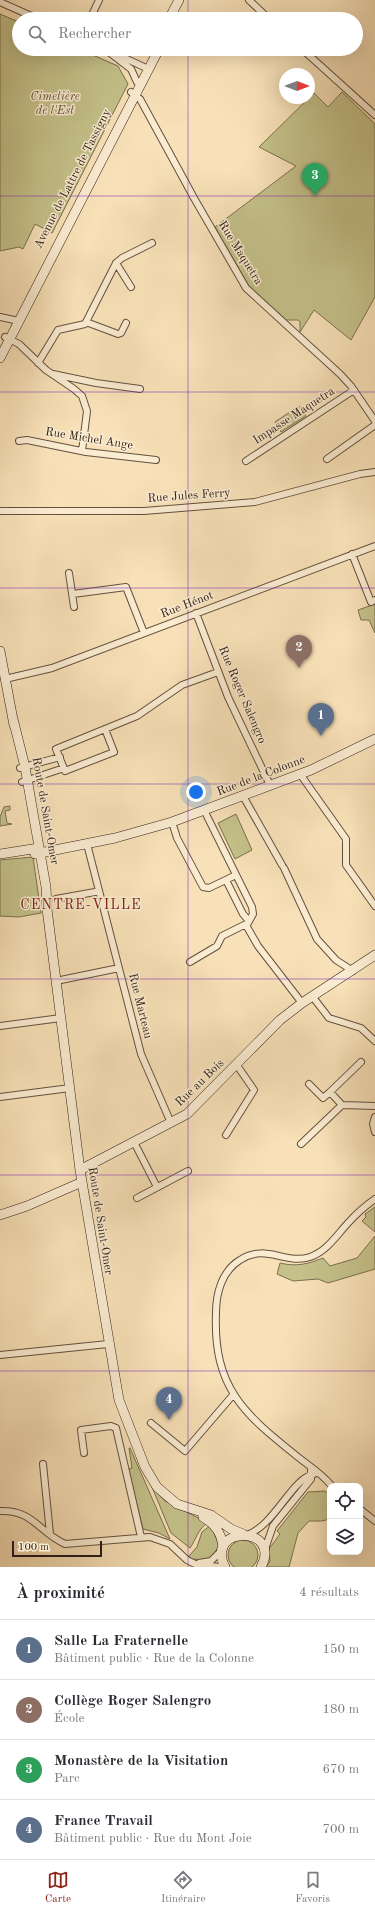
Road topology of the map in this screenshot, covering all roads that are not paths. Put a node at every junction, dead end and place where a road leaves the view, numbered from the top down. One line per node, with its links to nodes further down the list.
1 (99, 0): 7 (street)
2 (179, 0): 8 (main road)
3 (183, 0): 9 (main road)
4 (249, 0): 10 (street)
5 (0, 2): 6 (street)
6 (22, 12)
7 (93, 12)
8 (173, 12)
9 (177, 12)
10 (262, 12)
11 (114, 56): 17 (street)
12 (122, 56): 16 (street)
13 (151, 56): 16 (main road)
14 (154, 56): 16 (main road)
15 (310, 56): 19 (street)
16 (147, 66): 17 (main road)
17 (140, 80): 18 (main road)
18 (134, 93): 24 (main road); 33 (street, Rue Maquetra)
19 (375, 115)
20 (152, 243): 21 (street)
21 (116, 263): 22 (street); 25 (street)
22 (131, 287)
23 (0, 317): 24 (street)
24 (16, 320): 27 (main road)
25 (86, 322): 26 (street); 30 (street)
26 (126, 323)
27 (8, 338): 28 (main road); 29 (main road); 30 (street)
28 (0, 347)
29 (0, 358)
30 (38, 363): 31 (street)
31 (50, 373): 32 (street); 37 (street)
32 (140, 389)
33 (354, 390): 34 (street, Rue Maquetra); 40 (street, Impasse Maquetra)
34 (375, 421)
35 (375, 425): 38 (street)
36 (19, 441): 37 (street, Rue Michel Ange)
37 (82, 451): 39 (street, Rue Michel Ange)
38 (327, 459)
39 (156, 460)
40 (246, 461)
41 (375, 472): 42 (street, Rue Jules Ferry)
42 (0, 511)
43 (375, 546): 44 (street, Rue Hénot)
44 (352, 554): 47 (street); 49 (street, Rue Hénot)
45 (70, 573): 46 (street)
46 (72, 594): 48 (street); 50 (street)
47 (375, 600)
48 (74, 607)
49 (196, 613): 50 (street, Rue Hénot); 52 (street, Rue Roger Salengro)
50 (144, 633): 53 (street, Rue Hénot)
51 (0, 652): 53 (main road, Route de Saint-Omer)
52 (218, 672): 55 (street); 62 (street, Rue Roger Salengro)
53 (5, 679): 54 (main road, Route de Saint-Omer)
54 (4, 691): 58 (main road, Route de Saint-Omer)
55 (105, 729): 57 (street); 59 (street)
56 (375, 739): 60 (main road, Rue de la Colonne)
57 (60, 757): 58 (street); 59 (street)
58 (23, 768): 61 (main road, Route de Saint-Omer)
59 (64, 768): 61 (street)
60 (300, 774): 62 (main road, Rue de la Colonne); 73 (street)
61 (25, 781): 67 (main road, Route de Saint-Omer)
62 (270, 785): 63 (main road, Rue de la Colonne)
63 (243, 796): 64 (main road, Rue de la Colonne); 78 (street)
64 (204, 810): 65 (main road, Rue de la Colonne); 69 (street)
65 (172, 822): 66 (main road, Rue de la Colonne); 70 (street)
66 (87, 844): 67 (main road, Rue de la Colonne); 71 (street, Rue Marteau)
67 (37, 851): 68 (main road, Rue de la Colonne); 79 (main road, Route de Saint-Omer)
68 (0, 854)
69 (236, 875): 70 (street); 74 (street)
70 (226, 880): 74 (street)
71 (97, 892): 72 (street); 77 (street, Rue Marteau)
72 (56, 899)
73 (375, 906)
74 (248, 923): 76 (street); 81 (street)
75 (375, 955): 78 (main road, Rue au Bois)
76 (190, 962)
77 (119, 968): 79 (street); 94 (street, Rue Marteau)
78 (353, 971): 80 (main road, Rue au Bois)
79 (56, 981): 82 (main road, Route de Saint-Omer)
80 (312, 996): 81 (main road, Rue au Bois); 84 (street)
81 (302, 1003): 86 (main road, Rue au Bois)
82 (61, 1018): 83 (street); 88 (main road, Route de Saint-Omer)
83 (0, 1026)
84 (375, 1041)
85 (361, 1062): 89 (street)
86 (236, 1064): 94 (main road, Rue au Bois); 96 (street)
87 (308, 1084): 89 (street)
88 (70, 1088): 90 (street); 99 (main road, Route de Saint-Omer)
89 (330, 1092): 91 (street)
90 (0, 1097)
91 (342, 1105): 92 (street); 98 (street)
92 (375, 1106)
93 (375, 1117): 95 (street)
94 (171, 1123): 97 (main road, Rue au Bois)
95 (375, 1132)
96 (226, 1135)
97 (134, 1142): 99 (main road, Rue au Bois); 102 (street)
98 (301, 1144)
99 (80, 1170): 101 (main road, Route de Saint-Omer)
100 (188, 1171): 102 (street)
101 (82, 1182): 105 (main road); 106 (main road, Route de Saint-Omer)
102 (157, 1187): 103 (street)
103 (137, 1198)
104 (375, 1199): 108 (street)
105 (0, 1215)
106 (108, 1344): 107 (street); 120 (main road, Route de Saint-Omer)
107 (0, 1355)
108 (233, 1394): 109 (street); 111 (street)
109 (151, 1423)
110 (84, 1453): 126 (street)
111 (300, 1459): 113 (street); 117 (street)
112 (43, 1464): 124 (street)
113 (311, 1467): 114 (street); 115 (street)
114 (313, 1474): 115 (street); 116 (street); 117 (street)
115 (322, 1476): 119 (street)
116 (310, 1481): 118 (street); 128 (street)
117 (301, 1482): 125 (street)
118 (327, 1483)
119 (329, 1483)
120 (192, 1510): 125 (main road, Route de Saint-Omer); 127 (main road, Route de Saint-Omer)
121 (0, 1511): 124 (street)
122 (363, 1511): 123 (street)
123 (375, 1521)
124 (50, 1534): 126 (street)
125 (245, 1534): 127 (main road); 128 (main road, Route de Saint-Omer)
126 (141, 1537): 129 (street)
127 (223, 1549): 129 (street); 131 (main road, Route de Saint-Omer)
128 (264, 1552): 132 (main road)
129 (191, 1562): 130 (street)
130 (219, 1567)
131 (225, 1567)
132 (261, 1567)

